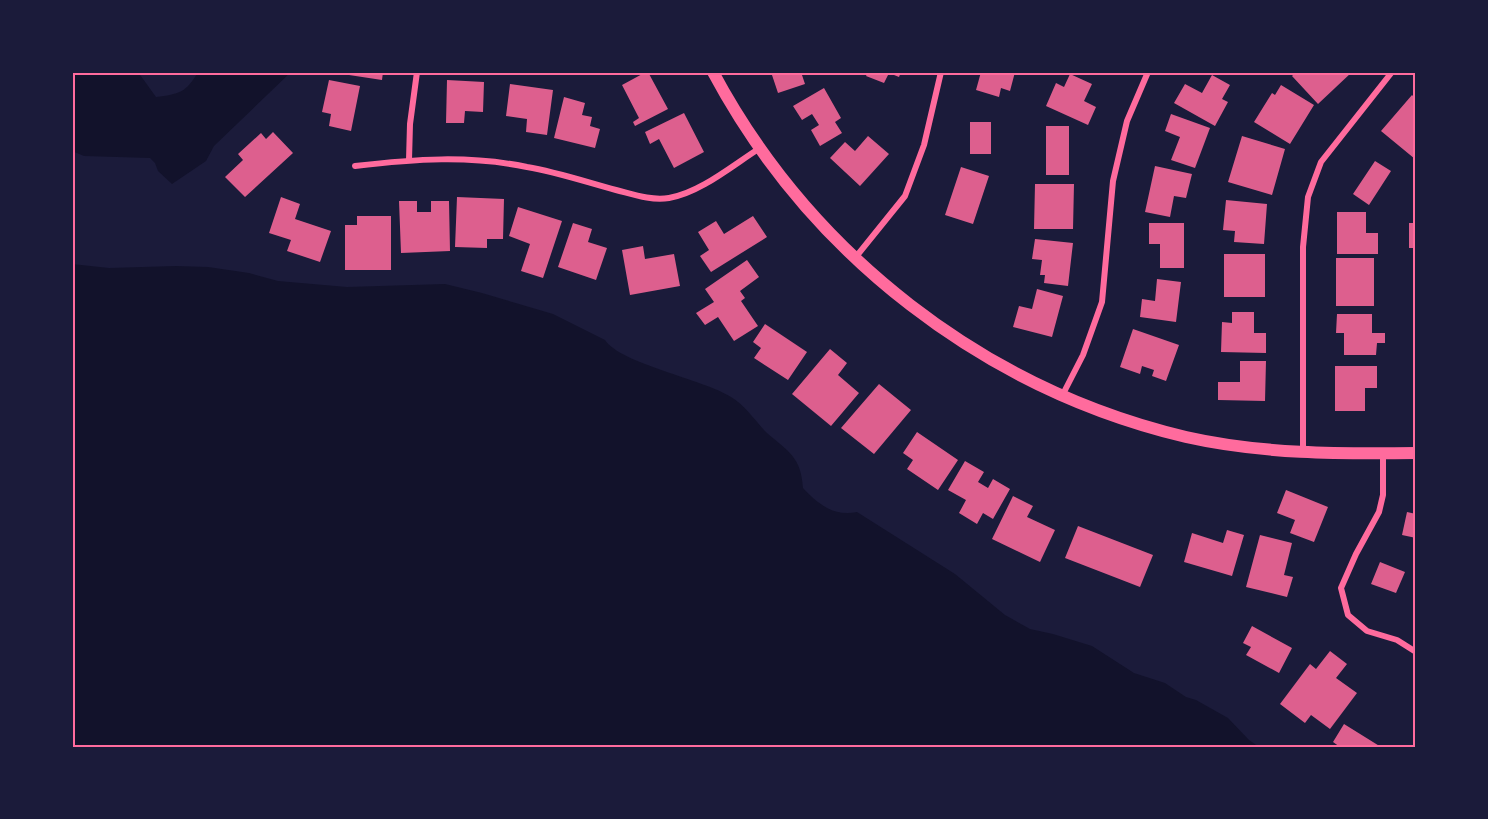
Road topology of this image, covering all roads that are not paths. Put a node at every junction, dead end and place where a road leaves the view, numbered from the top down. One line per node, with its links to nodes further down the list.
1 (417, 72): 7 (street)
2 (713, 72): 6 (main road)
3 (941, 72): 9 (street)
4 (1148, 72): 10 (street)
5 (1392, 72): 11 (street)
6 (760, 148): 7 (street); 9 (main road)
7 (409, 160): 8 (street)
8 (356, 166)
9 (854, 259): 10 (main road)
10 (1062, 396): 11 (main road)
11 (1303, 453): 13 (main road)
12 (1416, 453): 13 (main road)
13 (1383, 454): 14 (street)
14 (1416, 652)

